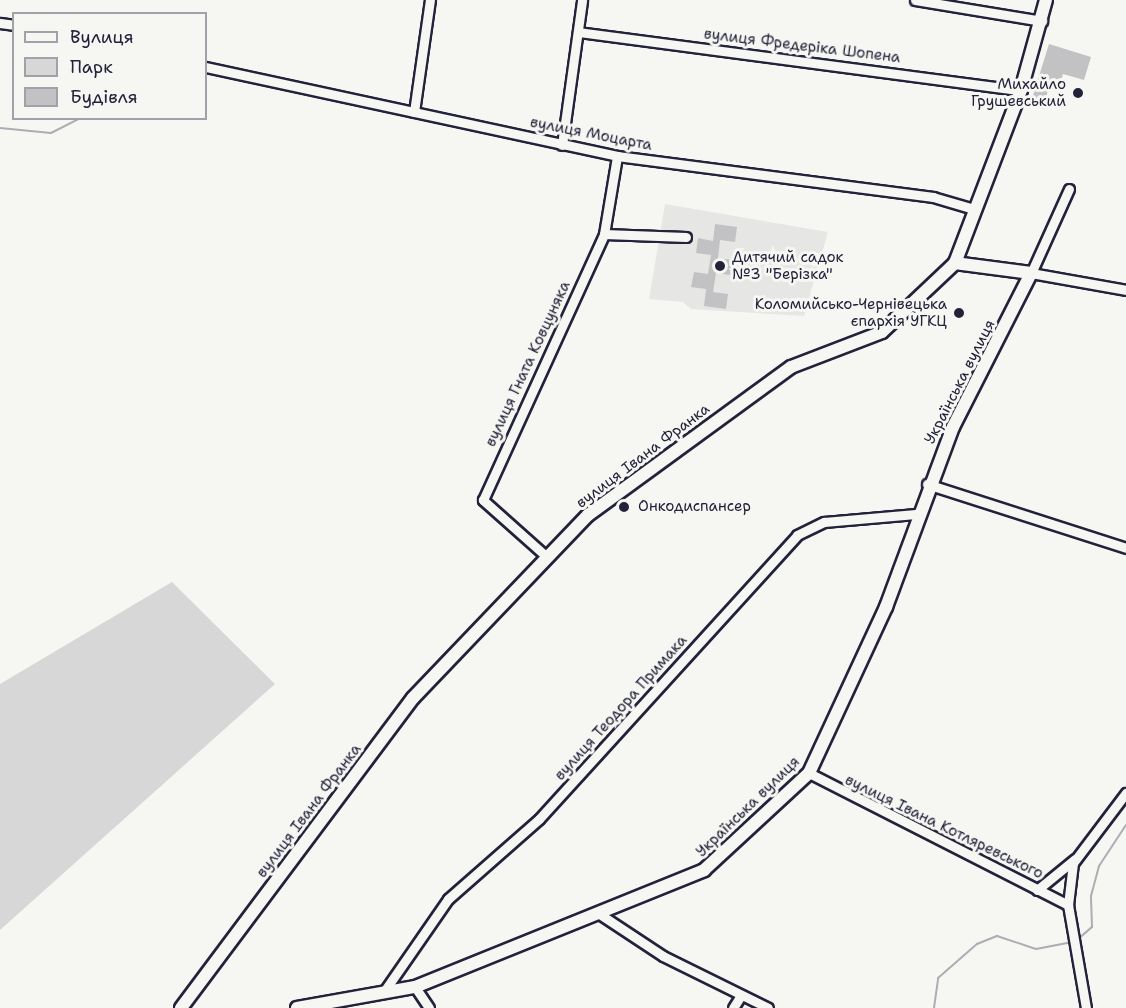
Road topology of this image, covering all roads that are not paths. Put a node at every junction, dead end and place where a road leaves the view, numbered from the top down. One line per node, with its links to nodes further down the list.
1 (430, 0): 9 (street)
2 (582, 0): 6 (street)
3 (915, 0): 5 (street)
4 (1046, 0): 5 (street, вулиця Івана Франка)
5 (1042, 21): 8 (street, вулиця Івана Франка)
6 (578, 32): 8 (street, вулиця Фредеріка Шопена); 10 (street)
7 (207, 67): 9 (street, вулиця Моцарта)
8 (1021, 90): 13 (street, вулиця Івана Франка)
9 (414, 112): 10 (street, вулиця Моцарта)
10 (562, 145): 11 (street, вулиця Моцарта)
11 (617, 156): 13 (street, вулиця Моцарта); 14 (street, вулиця Гната Ковцуняка)
12 (1069, 189): 17 (street)
13 (974, 209): 16 (street, вулиця Івана Франка)
14 (604, 234): 15 (street); 22 (street, вулиця Гната Ковцуняка)
15 (686, 237)
16 (955, 263): 17 (street); 22 (street, вулиця Івана Франка)
17 (1031, 273): 18 (street); 19 (street, Українська вулиця)
18 (1126, 290)
19 (927, 484): 20 (street, Українська вулиця); 21 (street)
20 (916, 514): 23 (street, Українська вулиця); 30 (street, вулиця Теодора Примака)
21 (1126, 548)
22 (547, 557): 32 (street, вулиця Івана Франка)
23 (808, 773): 26 (street, вулиця Івана Котляревського); 28 (street, Українська вулиця)
24 (1126, 793): 25 (street)
25 (1075, 858): 26 (street); 27 (street)
26 (1037, 890): 27 (street, вулиця Івана Котляревського)
27 (1068, 904): 37 (street)
28 (601, 915): 29 (street, Українська вулиця); 31 (street)
29 (415, 987): 30 (street, Українська вулиця); 34 (street)
30 (386, 990): 33 (street, Українська вулиця)
31 (741, 994): 35 (street); 36 (street)
32 (180, 1008)
33 (297, 1008)
34 (429, 1008)
35 (733, 1008)
36 (768, 1008)
37 (1086, 1008)

